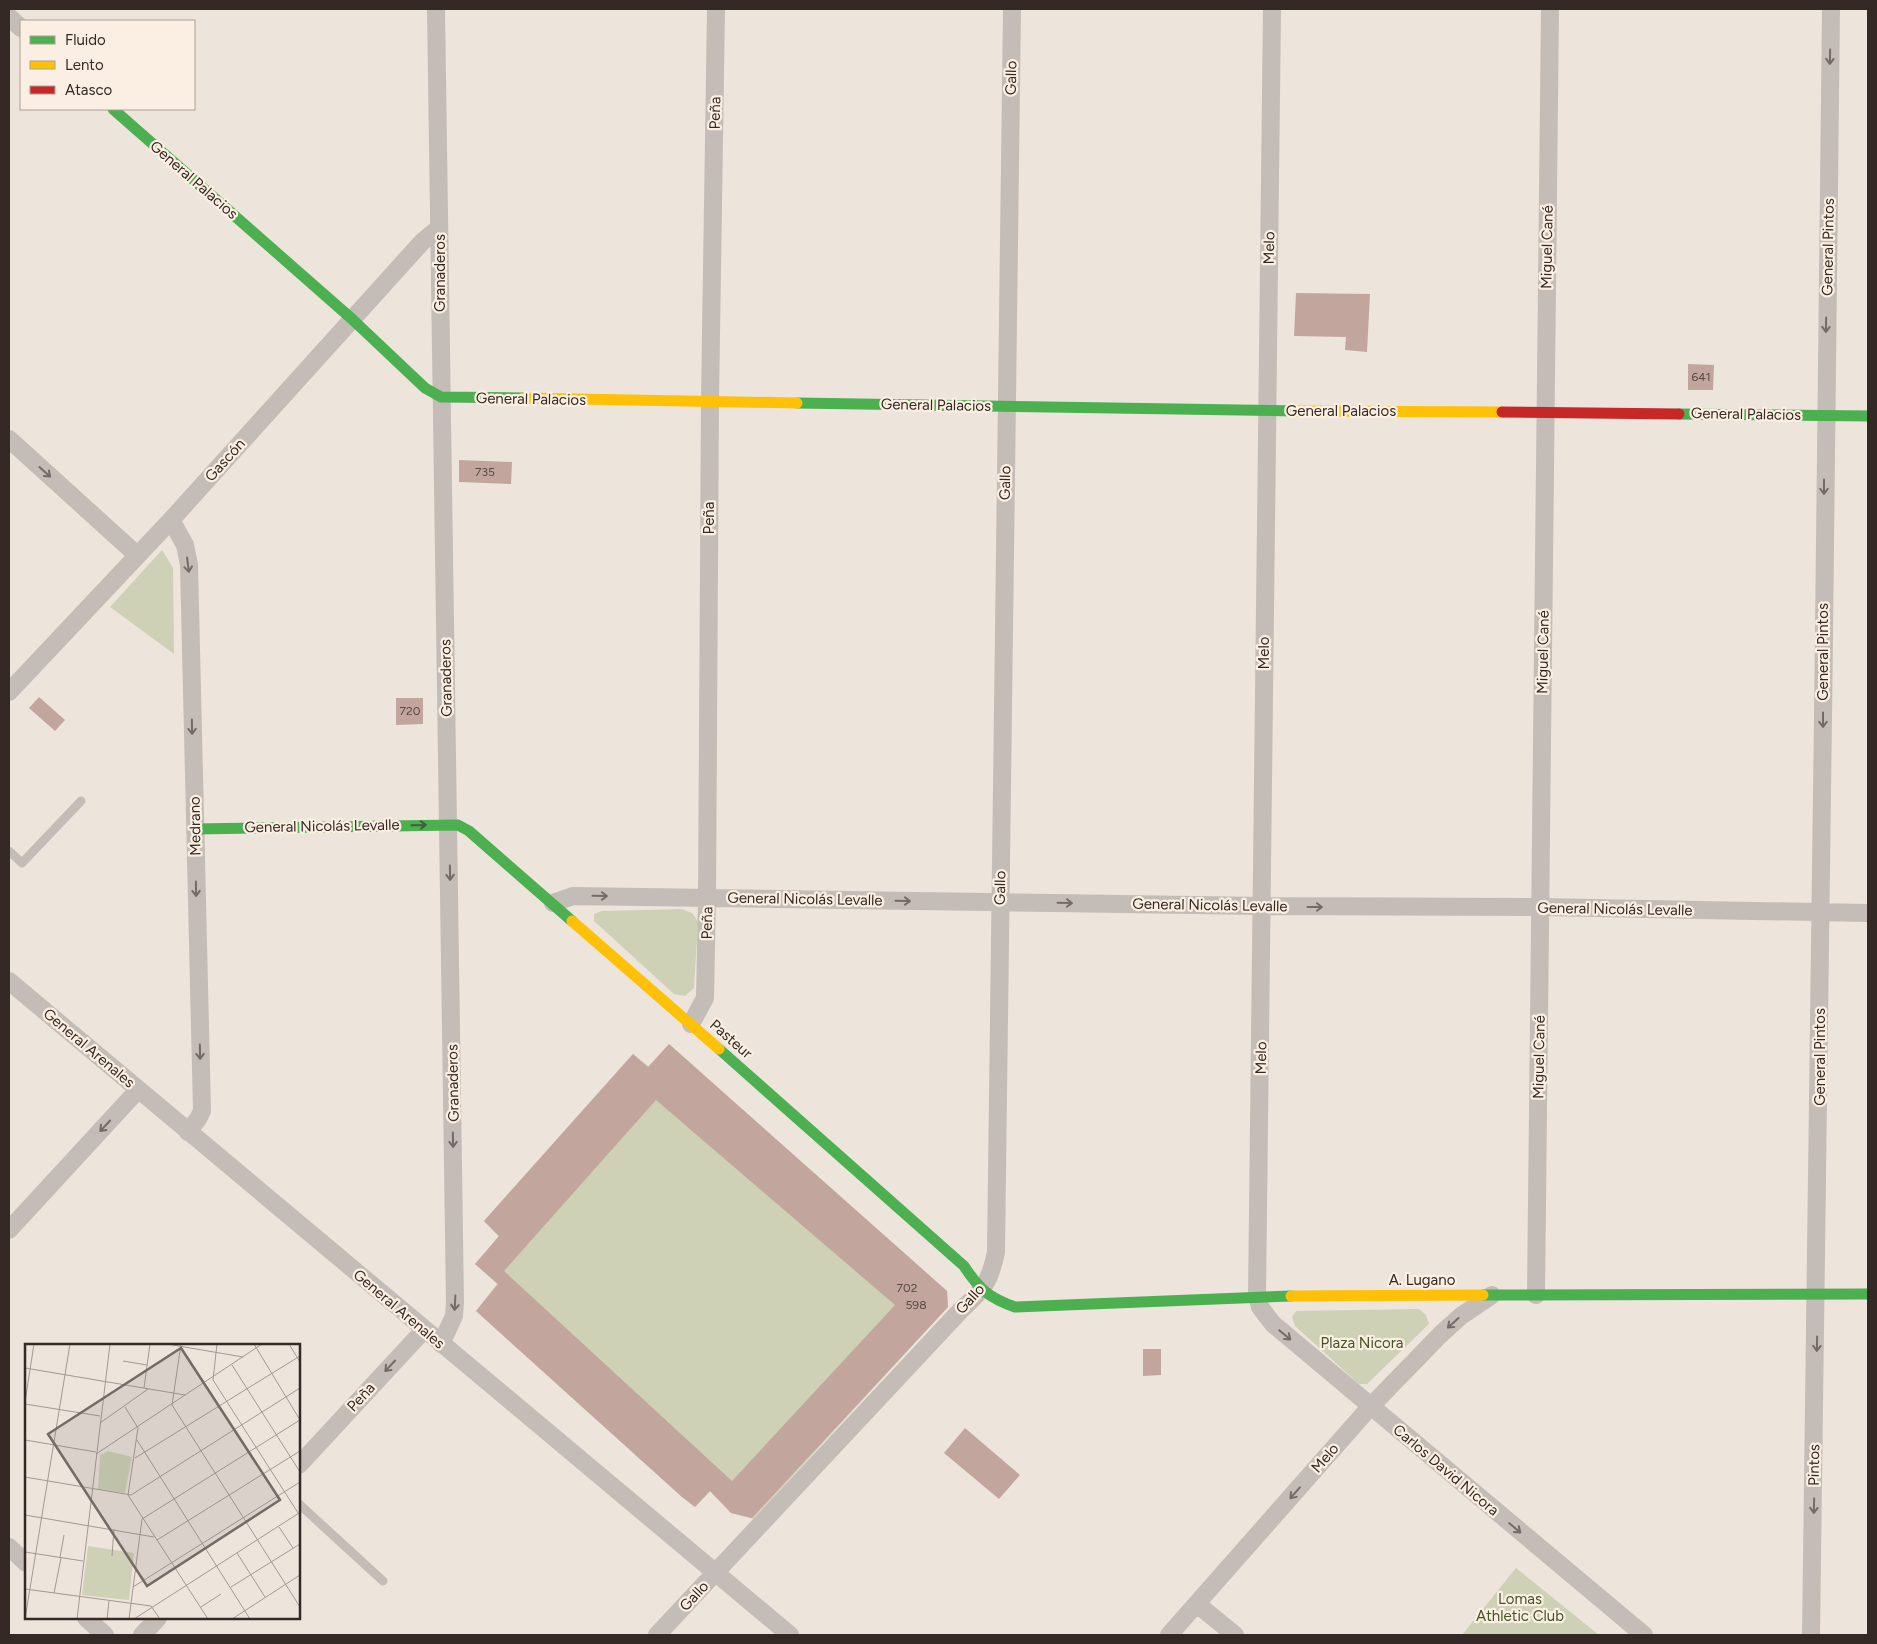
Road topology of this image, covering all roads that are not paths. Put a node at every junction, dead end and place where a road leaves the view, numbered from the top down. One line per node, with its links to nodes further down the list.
1 (436, 9): 10 (street, Granaderos)
2 (716, 9): 13 (street, Peña)
3 (1012, 9): 14 (street, Gallo)
4 (1272, 9): 15 (street, Melo)
5 (1550, 9): 16 (street, Miguel Cané)
6 (1831, 9): 17 (street, General Pintos, one-way to 17)
7 (9, 17): 8 (street)
8 (20, 27)
9 (114, 110): 11 (street, General Palacios)
10 (440, 228): 11 (street, Gascón); 12 (street, Granaderos)
11 (352, 319): 12 (street, General Palacios); 20 (street, Gascón)
12 (441, 397): 13 (street, General Palacios); 24 (street, Granaderos)
13 (710, 401): 14 (street, General Palacios); 27 (street, Peña)
14 (1006, 406): 15 (street, General Palacios); 28 (street, Gallo)
15 (1266, 411): 16 (street, General Palacios); 30 (street, Melo)
16 (1546, 412): 17 (street, General Palacios); 31 (street, Miguel Cané)
17 (1825, 416): 18 (street, General Palacios); 32 (street, General Pintos, one-way to 32)
18 (1868, 416)
19 (9, 439): 21 (street, one-way to 21)
20 (171, 520): 21 (street, Gascón); 25 (street, Medrano, one-way to 25)
21 (137, 555): 22 (street, Gascón)
22 (9, 692)
23 (81, 801): 26 (lane)
24 (449, 824): 25 (street, General Nicolás Levalle, one-way to 24); 29 (street, Pasteur); 46 (street, Granaderos, one-way to 46)
25 (195, 829): 37 (street, Medrano, one-way to 37)
26 (9, 851)
27 (707, 898): 28 (street, General Nicolás Levalle, one-way to 28); 29 (street, General Nicolás Levalle, one-way to 27); 35 (street, Peña)
28 (1000, 902): 30 (street, General Nicolás Levalle, one-way to 30); 39 (street, Gallo)
29 (553, 903): 35 (street, Pasteur)
30 (1263, 906): 31 (street, General Nicolás Levalle, one-way to 31); 44 (street, Melo)
31 (1541, 907): 32 (street, General Nicolás Levalle); 42 (street, Miguel Cané)
32 (1821, 912): 33 (street, General Nicolás Levalle); 43 (street, General Pintos)
33 (1868, 913)
34 (9, 981): 36 (street, General Arenales)
35 (691, 1024): 39 (street, Pasteur)
36 (138, 1090): 37 (street, General Arenales); 38 (street, one-way to 38)
37 (188, 1132): 45 (street, General Arenales)
38 (9, 1230)
39 (981, 1291): 44 (street, A. Lugano); 52 (street, Gallo)
40 (1493, 1294): 42 (street, A. Lugano); 44 (street, A. Lugano); 47 (street, Melo, one-way to 47)
41 (1868, 1294): 43 (street, A. Lugano)
42 (1536, 1295): 43 (street, A. Lugano)
43 (1818, 1295): 64 (street, Pintos, one-way to 64)
44 (1258, 1296): 47 (street, Carlos David Nicora, one-way to 47)
45 (424, 1330): 46 (street, General Arenales); 48 (street, Peña, one-way to 48)
46 (441, 1344): 52 (street, General Arenales)
47 (1370, 1407): 54 (street, Melo, one-way to 54); 63 (street, Carlos David Nicora, one-way to 63)
48 (300, 1464)
49 (300, 1505): 53 (lane)
50 (9, 1547): 51 (street)
51 (25, 1562)
52 (715, 1573): 59 (street, Gallo); 60 (street, General Arenales)
53 (383, 1581)
54 (1197, 1604): 61 (street, Melo); 62 (street)
55 (87, 1619): 57 (street)
56 (157, 1619): 58 (street)
57 (105, 1635)
58 (142, 1635)
59 (657, 1635)
60 (790, 1635)
61 (1169, 1635)
62 (1235, 1635)
63 (1644, 1635)
64 (1811, 1635)

